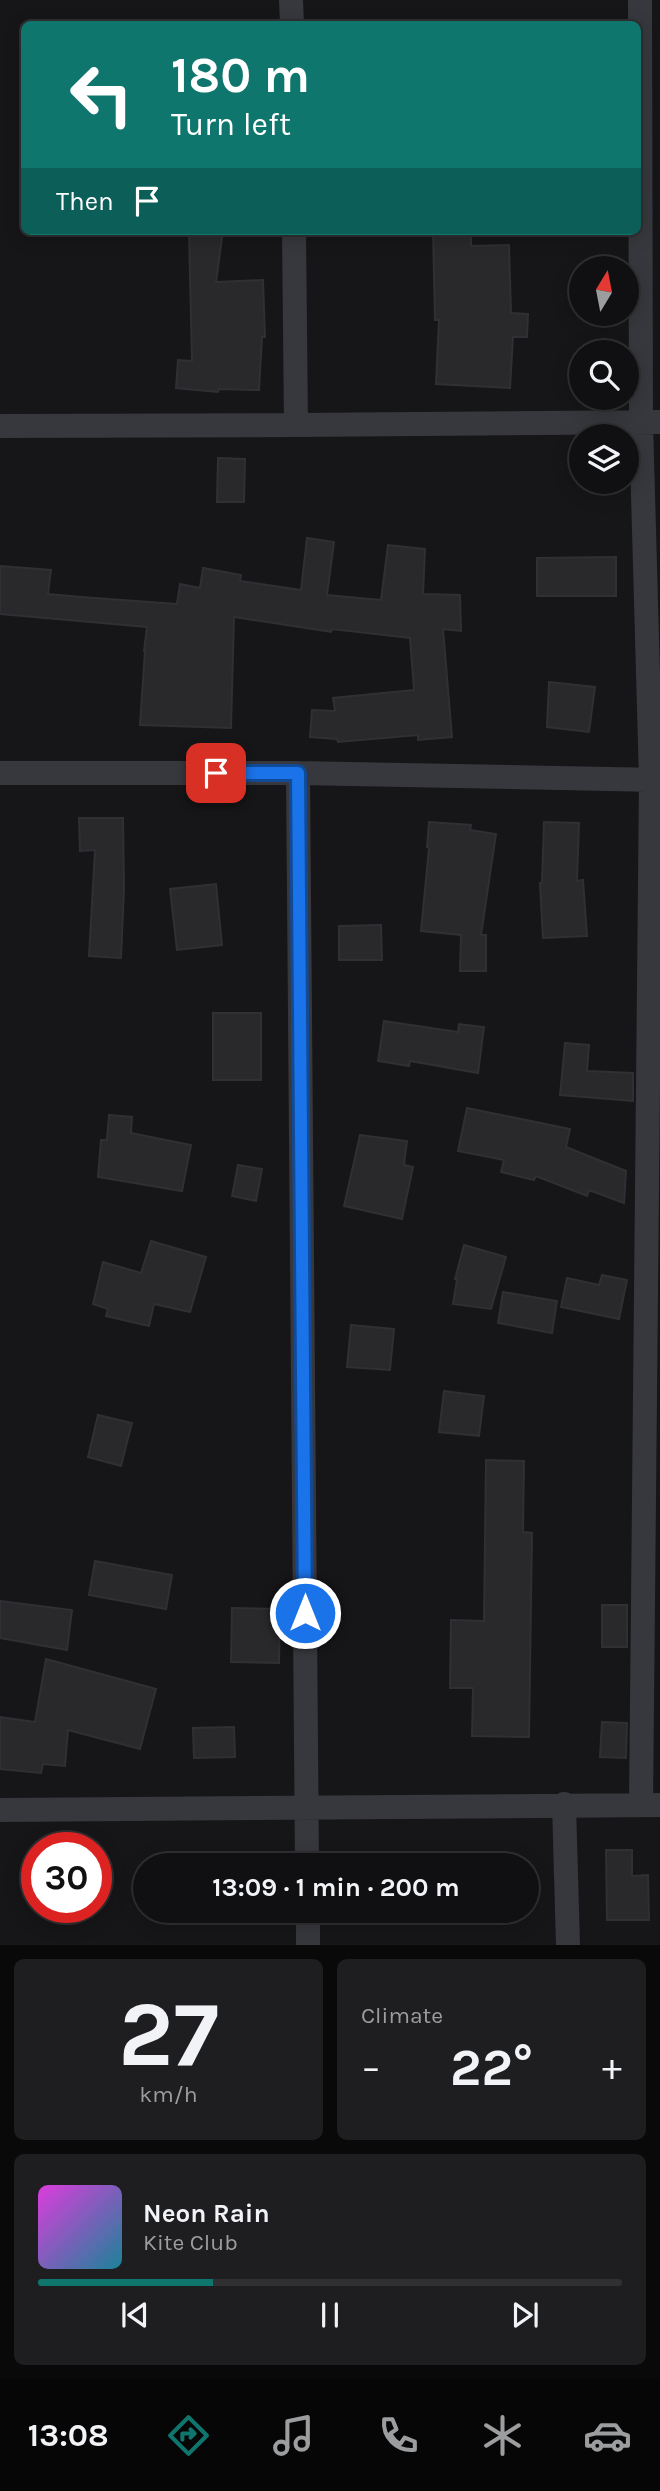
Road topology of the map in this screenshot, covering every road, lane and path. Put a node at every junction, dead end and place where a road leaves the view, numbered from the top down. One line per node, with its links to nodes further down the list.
1 (291, 0): 3 (street)
2 (640, 0): 4 (street)
3 (292, 21)
4 (651, 64): 6 (street)
5 (294, 235): 7 (street)
6 (650, 423): 7 (street); 11 (street)
7 (296, 425): 8 (street)
8 (0, 426)
9 (0, 773): 10 (street)
10 (298, 773): 11 (street); 14 (street)
11 (656, 780): 13 (street)
12 (564, 1804): 13 (street); 14 (street); 19 (street)
13 (650, 1805)
14 (307, 1809): 15 (street); 16 (street)
15 (0, 1810)
16 (307, 1853)
17 (308, 1923): 18 (street)
18 (308, 1945)
19 (568, 1945)

